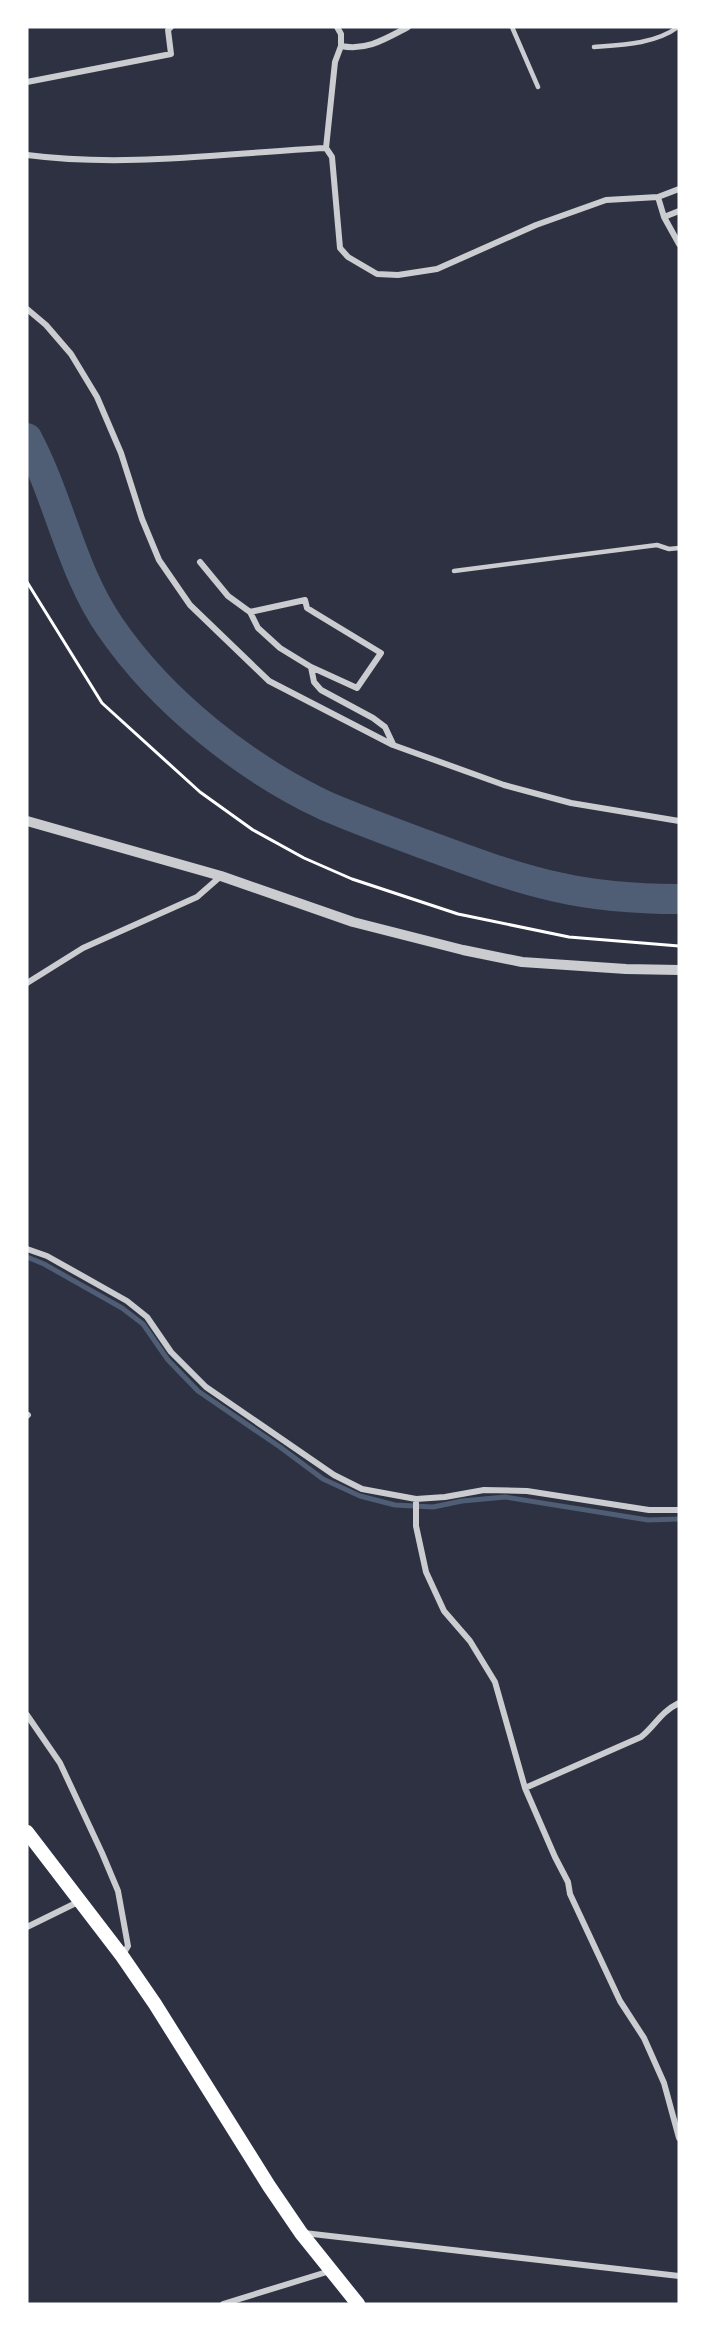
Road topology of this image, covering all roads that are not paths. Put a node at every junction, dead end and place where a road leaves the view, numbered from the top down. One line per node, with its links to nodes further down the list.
1 (171, 27): 8 (street)
2 (337, 27): 6 (street)
3 (408, 27): 6 (street)
4 (512, 27): 9 (lane)
5 (678, 27): 7 (lane)
6 (341, 46): 10 (street)
7 (594, 47)
8 (27, 82)
9 (538, 87)
10 (326, 148): 11 (street); 13 (street)
11 (27, 155)
12 (679, 189): 13 (street)
13 (658, 197): 15 (street)
14 (679, 211): 15 (street)
15 (664, 217): 16 (street)
16 (679, 244)
17 (27, 309): 23 (street)
18 (679, 548): 20 (lane)
19 (200, 562): 21 (street)
20 (454, 571)
21 (250, 612): 22 (street); 22 (street)
22 (311, 667): 23 (street)
23 (393, 745): 25 (street)
24 (27, 821): 26 (street)
25 (679, 821)
26 (221, 876): 27 (street); 28 (street)
27 (679, 970)
28 (27, 983)
29 (27, 1249): 30 (street)
30 (416, 1499): 31 (street); 34 (street)
31 (679, 1510)
32 (679, 1703): 34 (street)
33 (27, 1715): 38 (street)
34 (525, 1788): 39 (street)
35 (27, 1832): 36 (main road)
36 (81, 1901): 37 (street); 38 (main road)
37 (27, 1927)
38 (122, 1956): 40 (main road)
39 (679, 2138)
40 (301, 2233): 41 (main road); 42 (street)
41 (330, 2271): 43 (street); 44 (main road)
42 (679, 2276)
43 (223, 2304)
44 (357, 2304)

